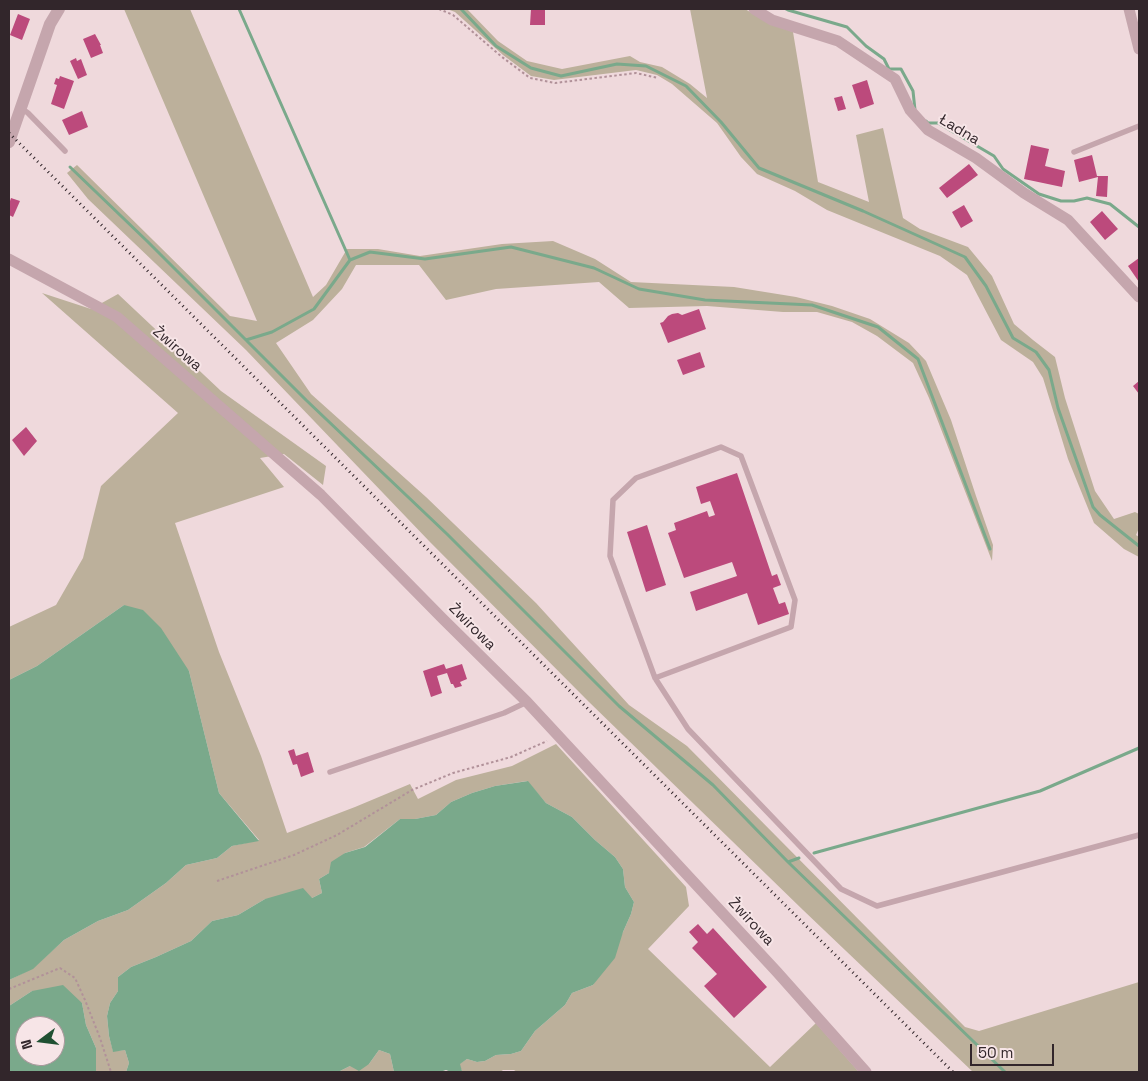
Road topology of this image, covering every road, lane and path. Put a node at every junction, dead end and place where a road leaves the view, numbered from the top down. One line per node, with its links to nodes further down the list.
1 (59, 9): 7 (street)
2 (439, 9): 6 (path)
3 (754, 9): 13 (street, Ładna)
4 (1129, 9): 5 (street)
5 (1139, 49)
6 (658, 78)
7 (21, 108): 9 (street); 10 (lane)
8 (1139, 126): 11 (lane)
9 (9, 142)
10 (65, 151)
11 (1074, 152)
12 (9, 259): 15 (street, Żwirowa)
13 (1139, 297)
14 (655, 678): 14 (lane); 18 (lane)
15 (527, 702): 16 (street, Żwirowa); 17 (lane)
16 (559, 736): 19 (path); 22 (street, Żwirowa)
17 (330, 772)
18 (1139, 835)
19 (217, 881)
20 (9, 989): 21 (path)
21 (111, 1072)
22 (866, 1072)

